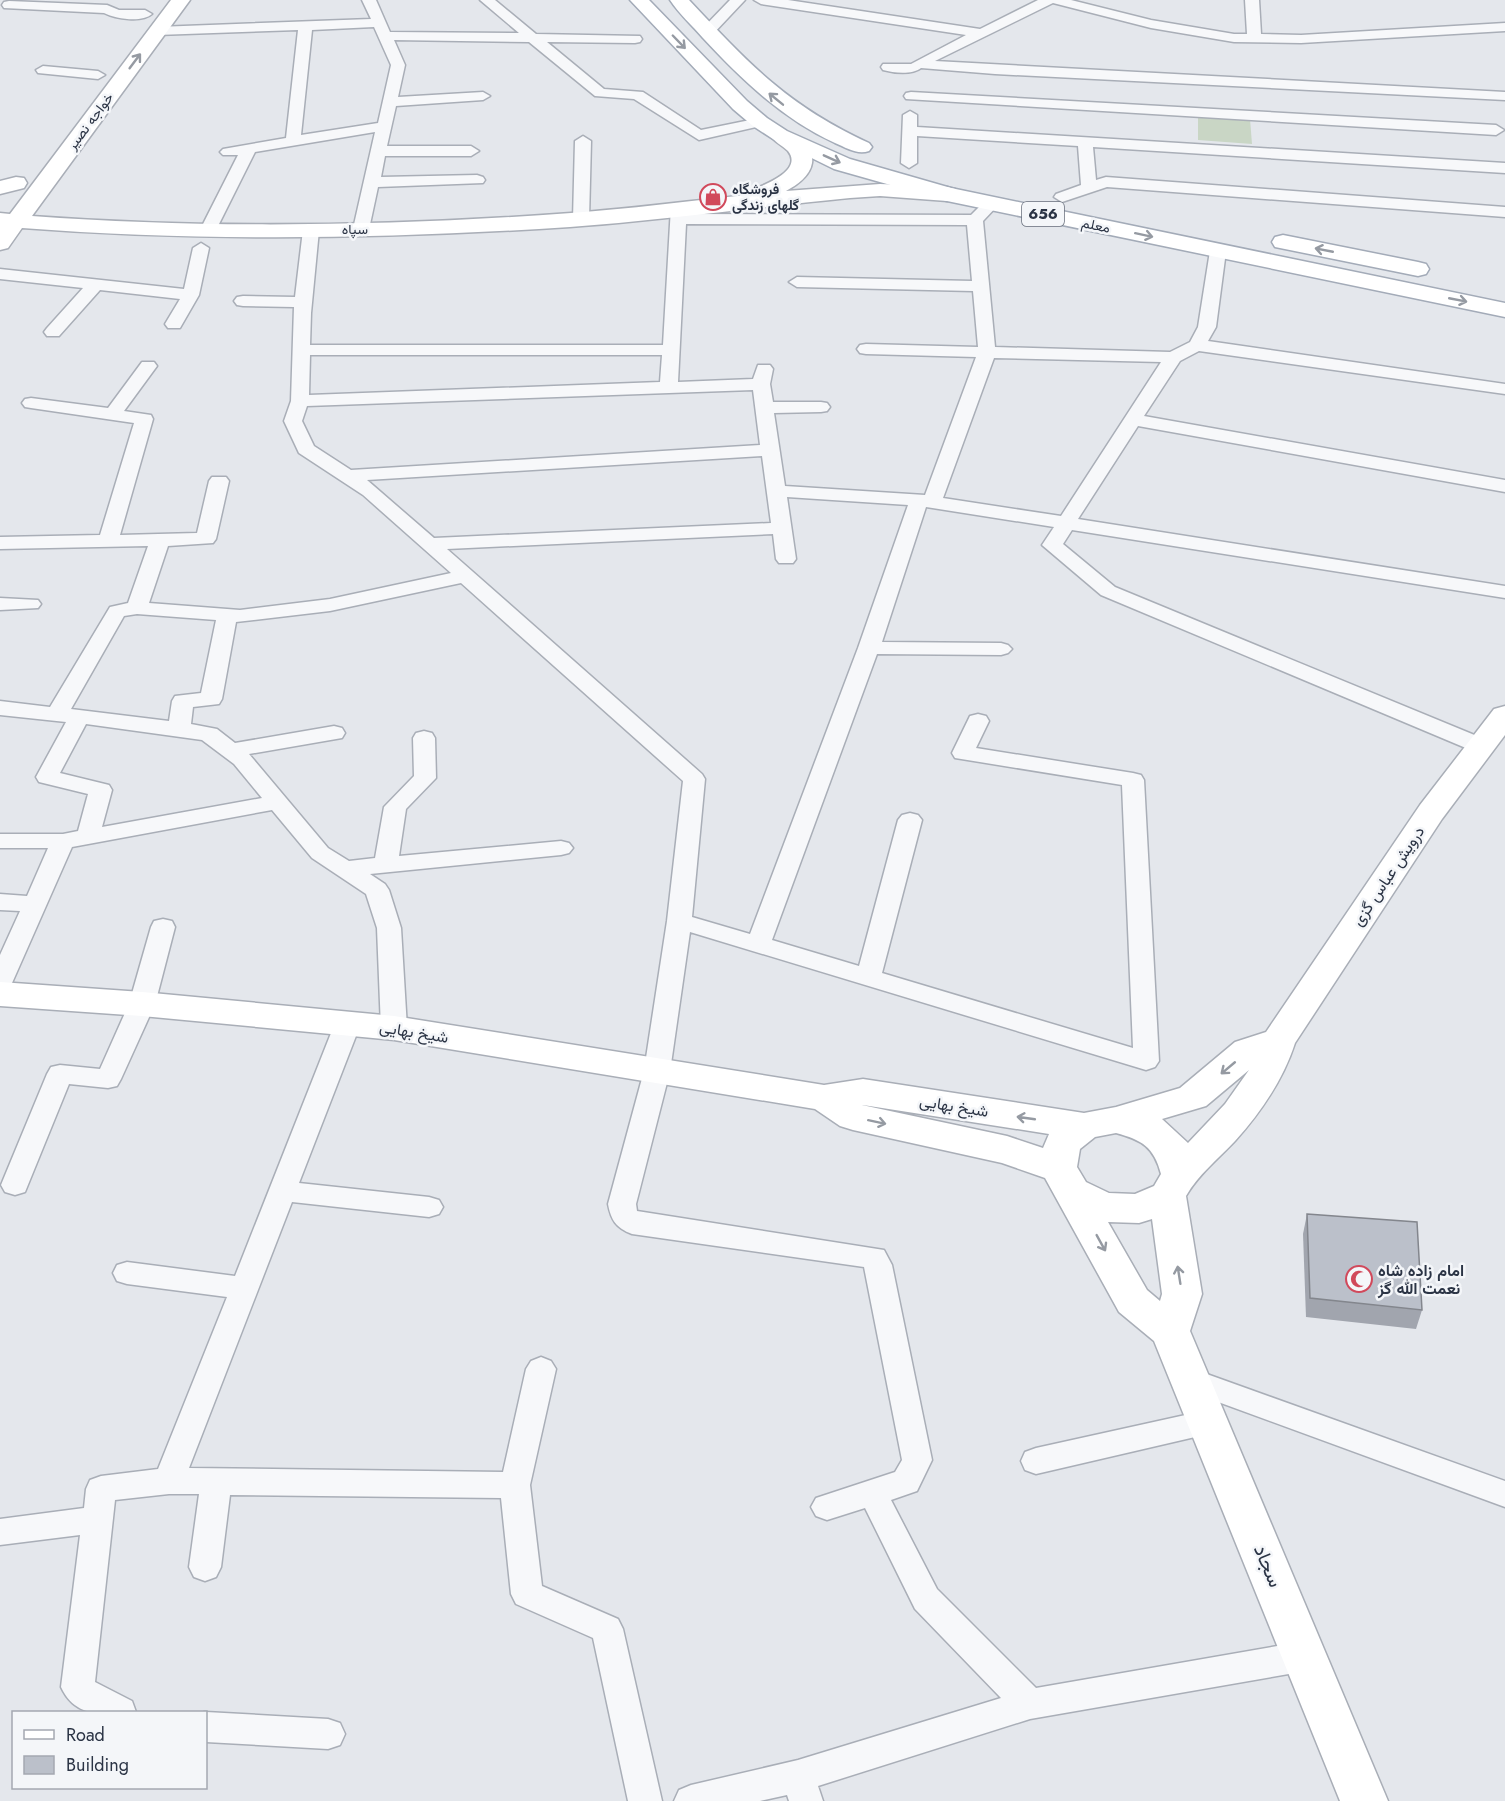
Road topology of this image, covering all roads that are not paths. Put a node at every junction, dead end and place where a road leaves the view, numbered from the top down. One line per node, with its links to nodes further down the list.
1 (181, 0): 20 (street, خواجه نصیر)
2 (369, 0): 18 (street)
3 (487, 0): 22 (street)
4 (639, 0): 36 (street, معلم / 656, one-way to 36)
5 (665, 0): 15 (street)
6 (679, 0): 15 (street)
7 (738, 0): 15 (street)
8 (760, 0): 12 (street)
9 (1048, 0): 21 (street)
10 (1056, 0): 24 (street)
11 (1252, 0): 24 (street)
12 (825, 4): 21 (street)
13 (7, 7): 14 (street)
14 (150, 7): 19 (street)
15 (702, 25): 51 (street, one-way to 15)
16 (304, 26): 18 (street); 20 (street); 43 (street)
17 (1505, 27): 24 (street)
18 (383, 30): 22 (street); 34 (street)
19 (131, 31)
20 (158, 31): 30 (street, خواجه نصیر, one-way to 20)
21 (981, 33): 26 (street)
22 (530, 36): 23 (street); 36 (street)
23 (635, 39)
24 (1254, 39)
25 (112, 57): 29 (street, خواجه نصیر)
26 (916, 66): 27 (street); 32 (street); 35 (street)
27 (888, 67)
28 (43, 70): 29 (street)
29 (98, 75): 30 (street, خواجه نصیر)
30 (111, 93): 54 (street, خواجه نصیر)
31 (483, 96): 34 (street)
32 (911, 96): 38 (street); 40 (street)
33 (1505, 96): 35 (street)
34 (389, 102): 37 (street)
35 (1391, 107): 39 (street); 42 (street)
36 (760, 122): 41 (street, معلم / 656)
37 (384, 126): 43 (street); 48 (street)
38 (1183, 130): 42 (street); 45 (street); 49 (street)
39 (1497, 130)
40 (909, 131): 45 (street); 51 (street)
41 (780, 135): 61 (street, معلم / 656, one-way to 61); 65 (street)
42 (1267, 135): 49 (street); 53 (street)
43 (293, 141): 46 (street)
44 (583, 141): 67 (street)
45 (1085, 142): 62 (street)
46 (249, 148): 50 (street); 74 (street)
47 (471, 150): 48 (street)
48 (378, 151): 58 (street)
49 (1224, 151): 60 (street)
50 (228, 152)
51 (909, 164): 55 (street)
52 (30, 165): 59 (street)
53 (1505, 168)
54 (51, 172): 68 (street, خواجه نصیر); 70 (street)
55 (943, 172)
56 (966, 177): 62 (street, معلم / 656)
57 (477, 180): 58 (street)
58 (371, 182): 71 (street)
59 (8, 186): 64 (street)
60 (1221, 191): 62 (street); 66 (street)
61 (947, 194): 63 (street, معلم / 656); 65 (street)
62 (1093, 196)
63 (992, 203): 69 (street); 76 (street, معلم / 656, one-way to 76)
64 (0, 204)
65 (683, 211): 67 (street, سپاه); 69 (street); 94 (street)
66 (1505, 213)
67 (581, 219): 71 (street, سپاه)
68 (8, 220): 70 (street, سپاه); 75 (street, خواجه نصیر)
69 (975, 220): 84 (street)
70 (94, 227): 74 (street, سپاه); 77 (street)
71 (361, 229): 72 (street, سپاه)
72 (311, 230): 74 (street, سپاه); 87 (street)
73 (1260, 237): 78 (street, one-way to 73)
74 (205, 239): 85 (street)
75 (0, 243)
76 (1218, 251): 80 (street, معلم / 656); 91 (street)
77 (0, 252)
78 (1434, 272)
79 (0, 274): 83 (street)
80 (1327, 274): 81 (street); 88 (street, معلم / 656, one-way to 88)
81 (1470, 281)
82 (797, 282): 84 (street)
83 (95, 285): 85 (street); 90 (street)
84 (981, 286): 95 (street)
85 (191, 295): 89 (street)
86 (243, 301): 87 (street)
87 (303, 302): 93 (street)
88 (1505, 310)
89 (174, 324)
90 (53, 332)
91 (1197, 345): 96 (street); 99 (street)
92 (866, 349): 95 (street)
93 (302, 350): 94 (street); 100 (street)
94 (670, 350): 98 (street)
95 (987, 352): 96 (street); 111 (street)
96 (1173, 357): 105 (street)
97 (148, 366): 104 (street)
98 (669, 387): 100 (street); 103 (street)
99 (1505, 389)
100 (300, 401): 107 (street)
101 (32, 403): 104 (street)
102 (821, 407): 103 (street)
103 (765, 408): 106 (street)
104 (112, 415): 115 (street)
105 (1132, 419): 109 (street); 112 (street)
106 (771, 450): 107 (street); 110 (street)
107 (347, 476): 117 (street)
108 (219, 481): 114 (street)
109 (1505, 486)
110 (776, 491): 111 (street); 113 (street)
111 (925, 501): 112 (street); 125 (street)
112 (1064, 525): 120 (street); 134 (street)
113 (780, 528): 117 (street); 118 (street)
114 (160, 540): 115 (street); 123 (street)
115 (108, 541): 116 (street)
116 (0, 543)
117 (430, 544): 119 (street)
118 (786, 559)
119 (466, 576): 124 (street); 146 (street)
120 (1505, 592)
121 (0, 604): 122 (street)
122 (30, 604)
123 (137, 608): 124 (street); 128 (street)
124 (227, 615): 131 (street)
125 (869, 648): 126 (street); 148 (street)
126 (1001, 649)
127 (0, 708): 128 (street)
128 (68, 715): 131 (street); 138 (street)
129 (1505, 715): 134 (street, درویش عباس گزی)
130 (978, 721): 149 (street)
131 (179, 729): 135 (street)
132 (334, 733): 135 (street)
133 (424, 738): 142 (street)
134 (1481, 746): 155 (street, درویش عباس گزی)
135 (231, 750): 136 (street)
136 (278, 802): 138 (street); 143 (street)
137 (910, 820): 149 (street)
138 (88, 836): 140 (street)
139 (0, 841): 140 (street)
140 (63, 841): 145 (street)
141 (561, 848): 142 (street)
142 (386, 865): 143 (street)
143 (345, 868): 154 (street)
144 (0, 902): 145 (street)
145 (35, 904): 150 (street)
146 (679, 921): 148 (street); 156 (street)
147 (163, 927): 152 (street)
148 (758, 944): 149 (street)
149 (868, 978)
150 (0, 984)
151 (0, 994): 152 (street, شیخ بهایی)
152 (142, 1004): 153 (street, شیخ بهایی); 160 (street)
153 (348, 1023): 154 (street, شیخ بهایی); 162 (street)
154 (394, 1028): 156 (street, شیخ بهایی)
155 (1278, 1041): 158 (street, one-way to 158); 161 (street, درویش عباس گزی)
156 (657, 1071): 157 (street, شیخ بهایی); 174 (street)
157 (824, 1098): 158 (street, شیخ بهایی, one-way to 157); 159 (street, شیخ بهایی, one-way to 159)
158 (1100, 1123): 159 (street); 161 (street)
159 (1066, 1180): 161 (street); 166 (street, سجاد, one-way to 166)
160 (15, 1185)
161 (1173, 1185): 166 (street, one-way to 161)
162 (283, 1191): 163 (street); 165 (street)
163 (429, 1207)
164 (126, 1273): 165 (street)
165 (245, 1288): 171 (street)
166 (1170, 1331): 168 (street, سجاد)
167 (541, 1369): 173 (street)
168 (1190, 1380): 169 (street, سجاد); 175 (street)
169 (1208, 1422): 170 (street); 180 (street, سجاد)
170 (1036, 1461)
171 (169, 1481): 172 (street); 177 (street)
172 (216, 1481): 173 (street); 179 (street)
173 (515, 1485): 186 (street)
174 (873, 1494): 176 (street); 181 (street)
175 (1505, 1494)
176 (827, 1507)
177 (98, 1519): 178 (street); 182 (street)
178 (0, 1532)
179 (205, 1567)
180 (1306, 1656): 181 (street); 188 (street, سجاد)
181 (1030, 1704): 185 (street)
182 (116, 1711)
183 (207, 1726): 184 (street)
184 (328, 1734)
185 (802, 1789): 187 (street)
186 (645, 1801)
187 (691, 1801)
188 (1364, 1801)

